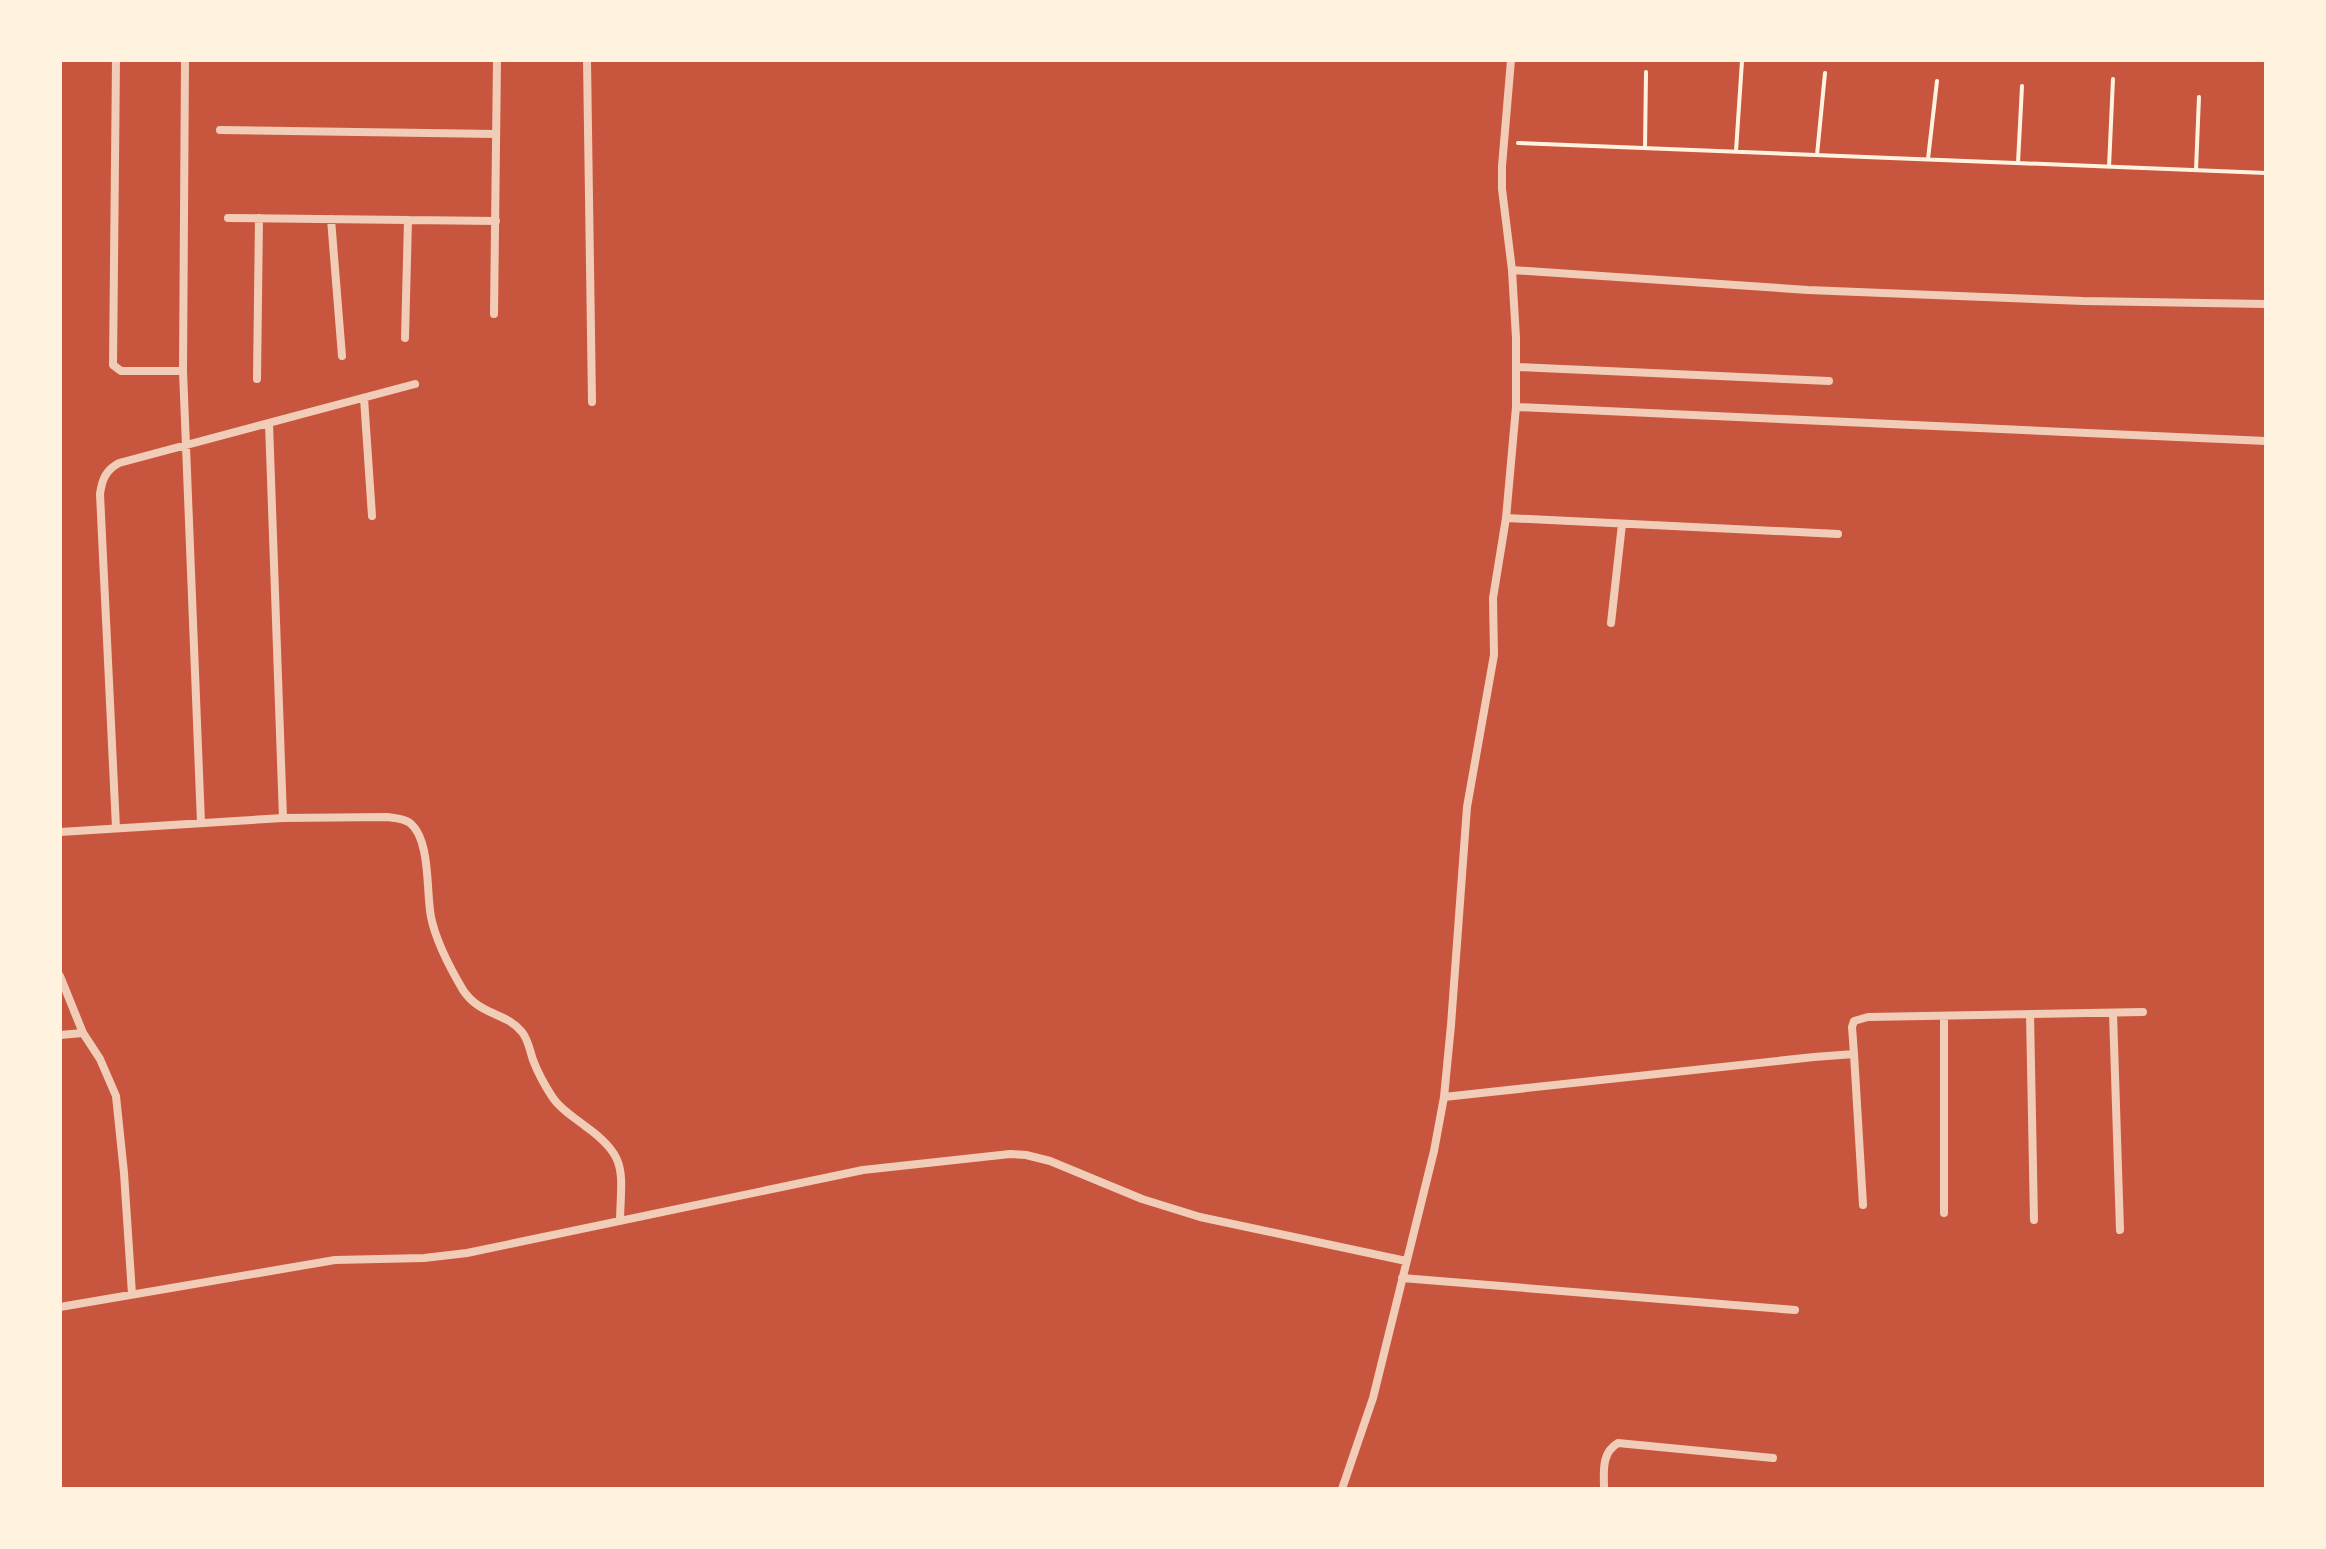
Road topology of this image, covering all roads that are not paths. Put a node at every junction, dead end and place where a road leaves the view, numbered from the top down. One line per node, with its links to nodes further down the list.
1 (116, 60): 19 (street)
2 (185, 60): 19 (street)
3 (497, 60): 7 (street)
4 (587, 60): 24 (street)
5 (1511, 60): 13 (street)
6 (220, 130): 7 (street)
7 (496, 134): 12 (street)
8 (228, 218): 9 (street)
9 (259, 218): 10 (street); 20 (street)
10 (331, 219): 11 (street); 17 (street)
11 (408, 220): 12 (street); 16 (street)
12 (496, 221): 15 (street)
13 (1512, 270): 14 (street); 18 (street)
14 (2266, 304)
15 (494, 314)
16 (405, 338)
17 (342, 356)
18 (1518, 367): 21 (street); 25 (street)
19 (183, 371): 28 (street)
20 (257, 379)
21 (1829, 381)
22 (415, 384): 23 (street)
23 (364, 398): 26 (street); 29 (street)
24 (592, 402)
25 (1516, 407): 27 (street); 30 (street)
26 (269, 423): 28 (street); 34 (street)
27 (2266, 441)
28 (187, 444): 35 (street); 36 (street)
29 (372, 516)
30 (1506, 518): 31 (street); 46 (street)
31 (1622, 524): 32 (street); 33 (street)
32 (1838, 534)
33 (1611, 623)
34 (283, 818): 35 (street); 50 (street)
35 (201, 823): 36 (street)
36 (116, 828): 37 (street)
37 (60, 832)
38 (60, 976): 43 (street)
39 (2143, 1012): 40 (street)
40 (2113, 1013): 41 (street); 51 (street)
41 (2030, 1014): 42 (street); 49 (street)
42 (1944, 1016): 45 (street); 48 (street)
43 (83, 1033): 44 (street); 54 (street)
44 (60, 1035)
45 (1854, 1054): 46 (street); 47 (street)
46 (1444, 1097): 52 (street)
47 (1863, 1205)
48 (1944, 1213)
49 (2034, 1220)
50 (620, 1221): 52 (street); 54 (street)
51 (2120, 1230)
52 (1406, 1261): 53 (street)
53 (1402, 1278): 56 (street); 58 (street)
54 (132, 1294): 55 (street)
55 (60, 1307)
56 (1795, 1310)
57 (1773, 1458): 59 (street)
58 (1342, 1489)
59 (1604, 1489)

